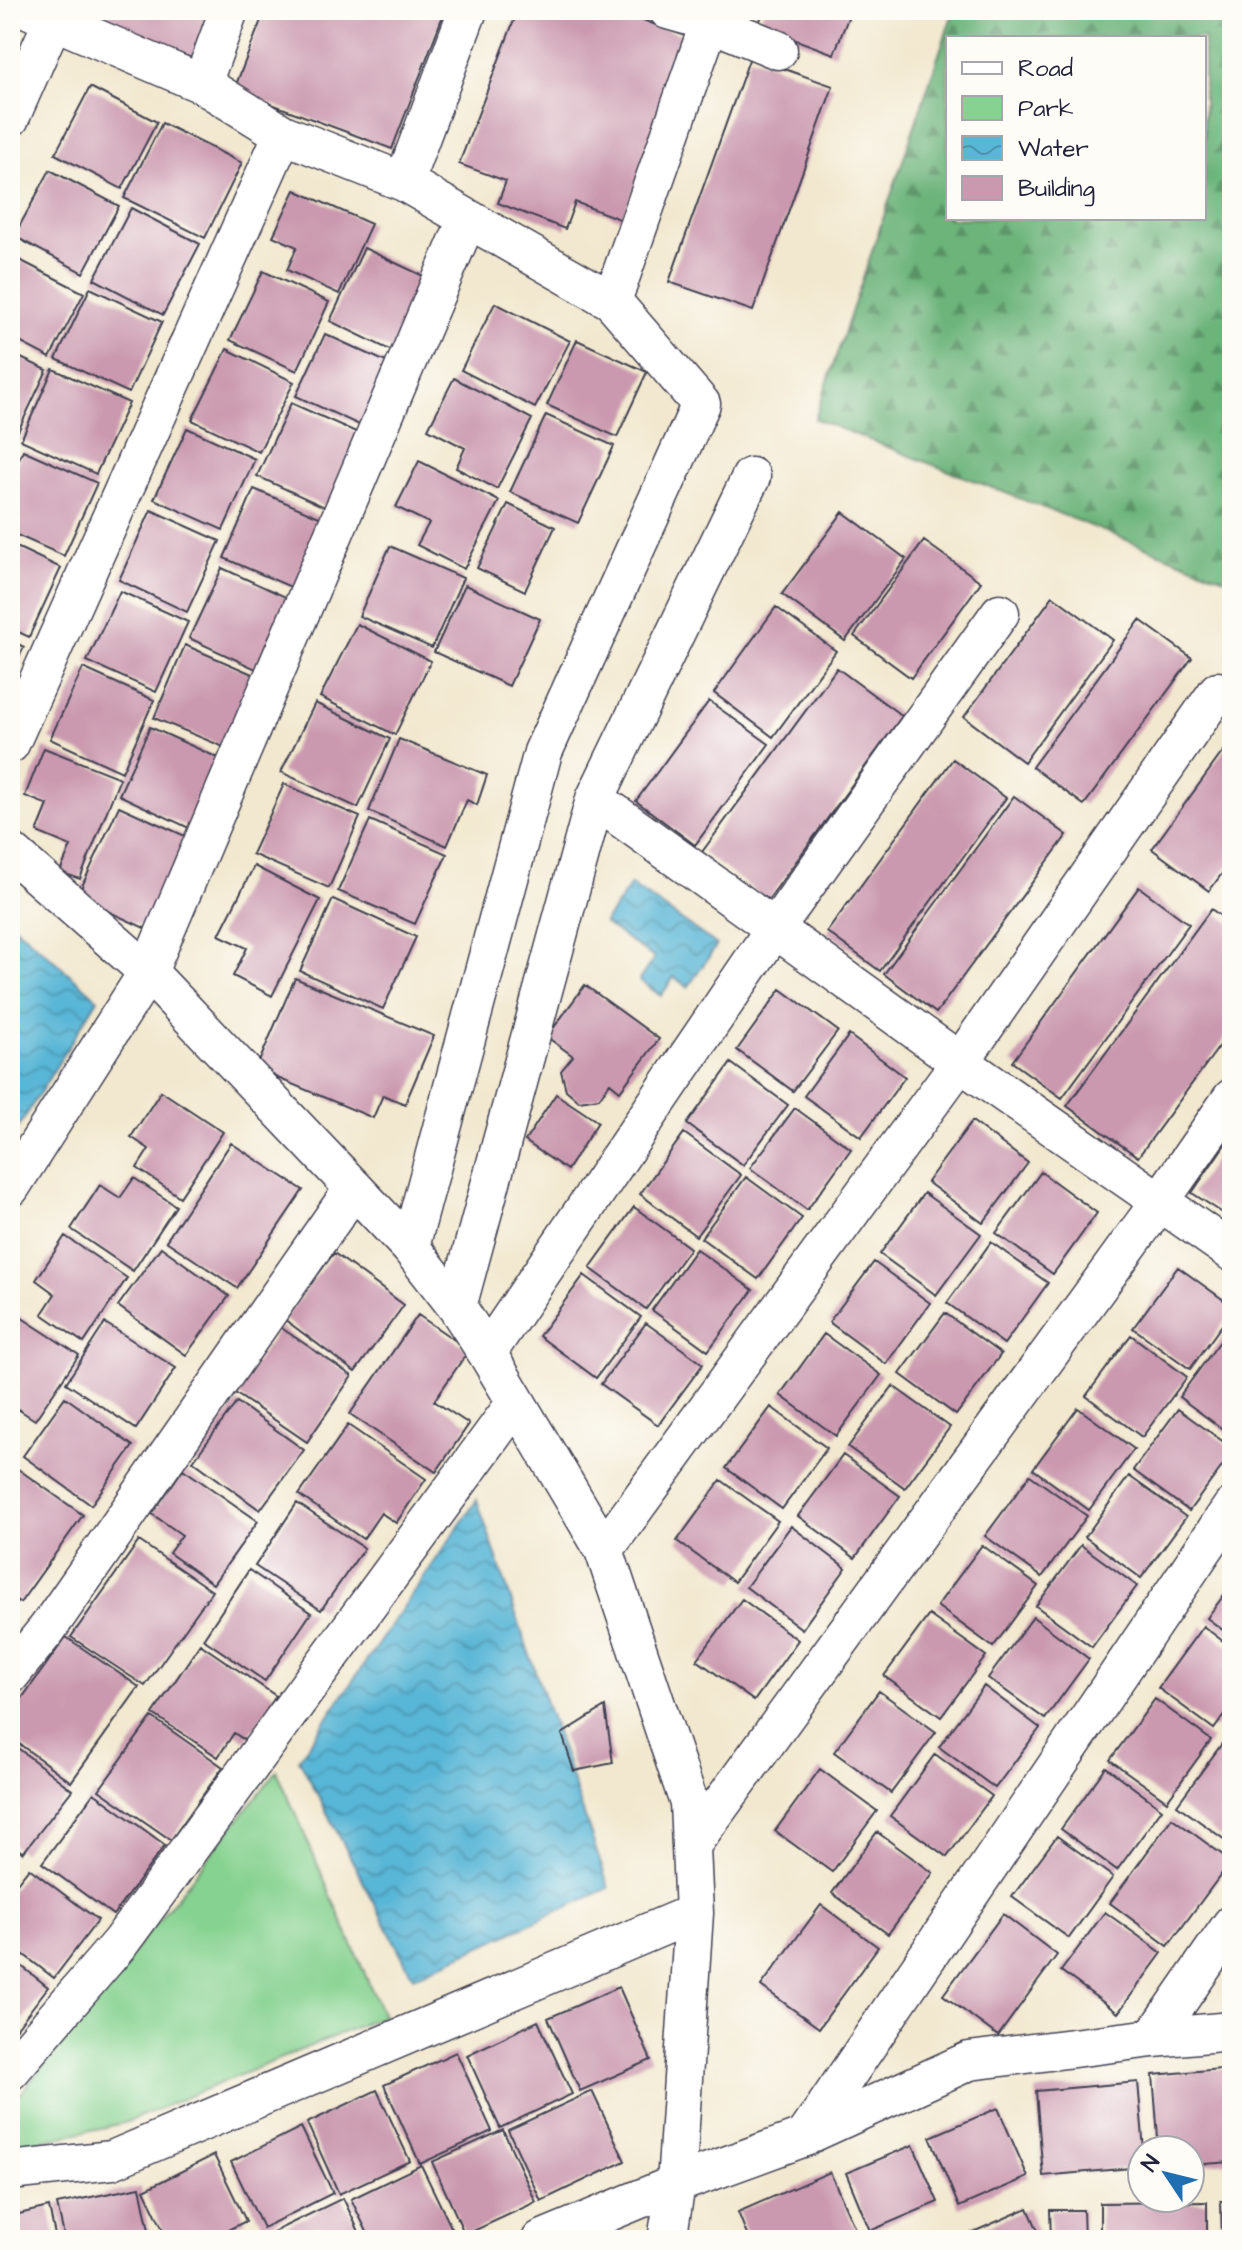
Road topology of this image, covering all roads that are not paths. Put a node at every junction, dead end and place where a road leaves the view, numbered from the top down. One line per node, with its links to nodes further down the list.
1 (229, 10): 7 (street)
2 (468, 10): 10 (street)
3 (668, 10): 5 (street)
4 (42, 14): 7 (street); 8 (street)
5 (712, 16): 6 (street); 12 (street)
6 (778, 50)
7 (202, 84): 9 (street)
8 (10, 118)
9 (283, 134): 10 (street); 16 (street)
10 (404, 182): 11 (street)
11 (467, 220): 12 (street); 20 (street)
12 (612, 301): 26 (street)
13 (751, 477): 17 (street)
14 (1000, 613): 19 (street)
15 (1218, 691): 21 (street)
16 (10, 744)
17 (595, 799): 19 (street); 28 (street)
18 (10, 851): 20 (street)
19 (775, 928): 21 (street); 29 (street)
20 (148, 972): 23 (street); 24 (street)
21 (960, 1062): 25 (street); 32 (street)
22 (1232, 1098): 25 (street)
23 (10, 1188)
24 (354, 1188): 26 (street); 33 (street)
25 (1159, 1203): 27 (street); 34 (street)
26 (410, 1247): 28 (street)
27 (1232, 1252)
28 (457, 1307): 29 (street)
29 (487, 1353): 30 (street)
30 (515, 1404): 32 (street); 39 (street)
31 (1232, 1507): 40 (street)
32 (604, 1550): 34 (street)
33 (10, 1675)
34 (692, 1844): 35 (street)
35 (694, 1913): 41 (street); 42 (street)
36 (1232, 1924): 38 (street)
37 (1232, 2031): 38 (street)
38 (1153, 2038): 40 (street)
39 (10, 2071)
40 (805, 2137): 42 (street)
41 (10, 2171)
42 (676, 2184): 43 (street); 44 (street)
43 (541, 2240)
44 (667, 2240)

